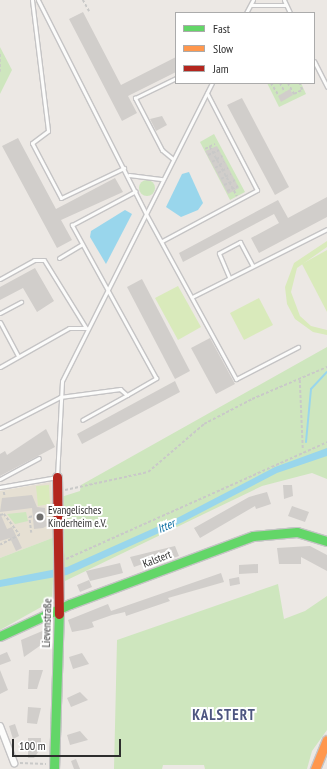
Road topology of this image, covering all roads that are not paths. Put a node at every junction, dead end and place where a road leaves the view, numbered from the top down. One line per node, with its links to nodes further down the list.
1 (32, 0): 15 (lane)
2 (38, 0): 15 (lane)
3 (253, 0): 5 (lane)
4 (284, 0): 6 (lane)
5 (250, 5): 6 (lane); 7 (lane)
6 (286, 5): 8 (lane)
7 (246, 12)
8 (290, 12)
9 (315, 63): 12 (lane)
10 (175, 78): 14 (lane)
11 (211, 84): 13 (lane)
12 (327, 87)
13 (206, 93): 14 (lane); 21 (lane)
14 (173, 159): 17 (lane)
15 (124, 168): 16 (lane)
16 (129, 175): 17 (lane); 18 (lane)
17 (162, 179): 19 (lane)
18 (136, 191): 19 (lane); 22 (lane)
19 (146, 214): 21 (lane); 27 (lane)
20 (327, 229): 24 (lane)
21 (162, 241): 28 (lane)
22 (82, 244): 23 (lane); 27 (lane)
23 (59, 258)
24 (252, 265): 25 (lane); 25 (lane)
25 (229, 277): 28 (lane)
26 (0, 279): 32 (lane)
27 (107, 291): 32 (lane); 36 (lane)
28 (192, 297): 33 (lane)
29 (21, 302): 30 (lane)
30 (0, 313)
31 (0, 322): 34 (lane)
32 (86, 328): 34 (lane); 37 (lane)
33 (298, 346)
34 (18, 356): 35 (lane)
35 (0, 367)
36 (127, 395): 37 (lane); 38 (lane)
37 (60, 397): 39 (lane); 41 (lane)
38 (82, 420)
39 (0, 428)
40 (39, 458): 42 (lane)
41 (57, 477): 43 (lane); 45 (street, Lievenstraße)
42 (0, 479)
43 (2, 488)
44 (327, 541): 45 (street, Kalstert)
45 (60, 609): 46 (street, Kalstert); 50 (street, Lievenstraße)
46 (0, 636)
47 (0, 726): 49 (street)
48 (327, 740): 51 (street)
49 (14, 763)
50 (51, 767)
51 (315, 769)

